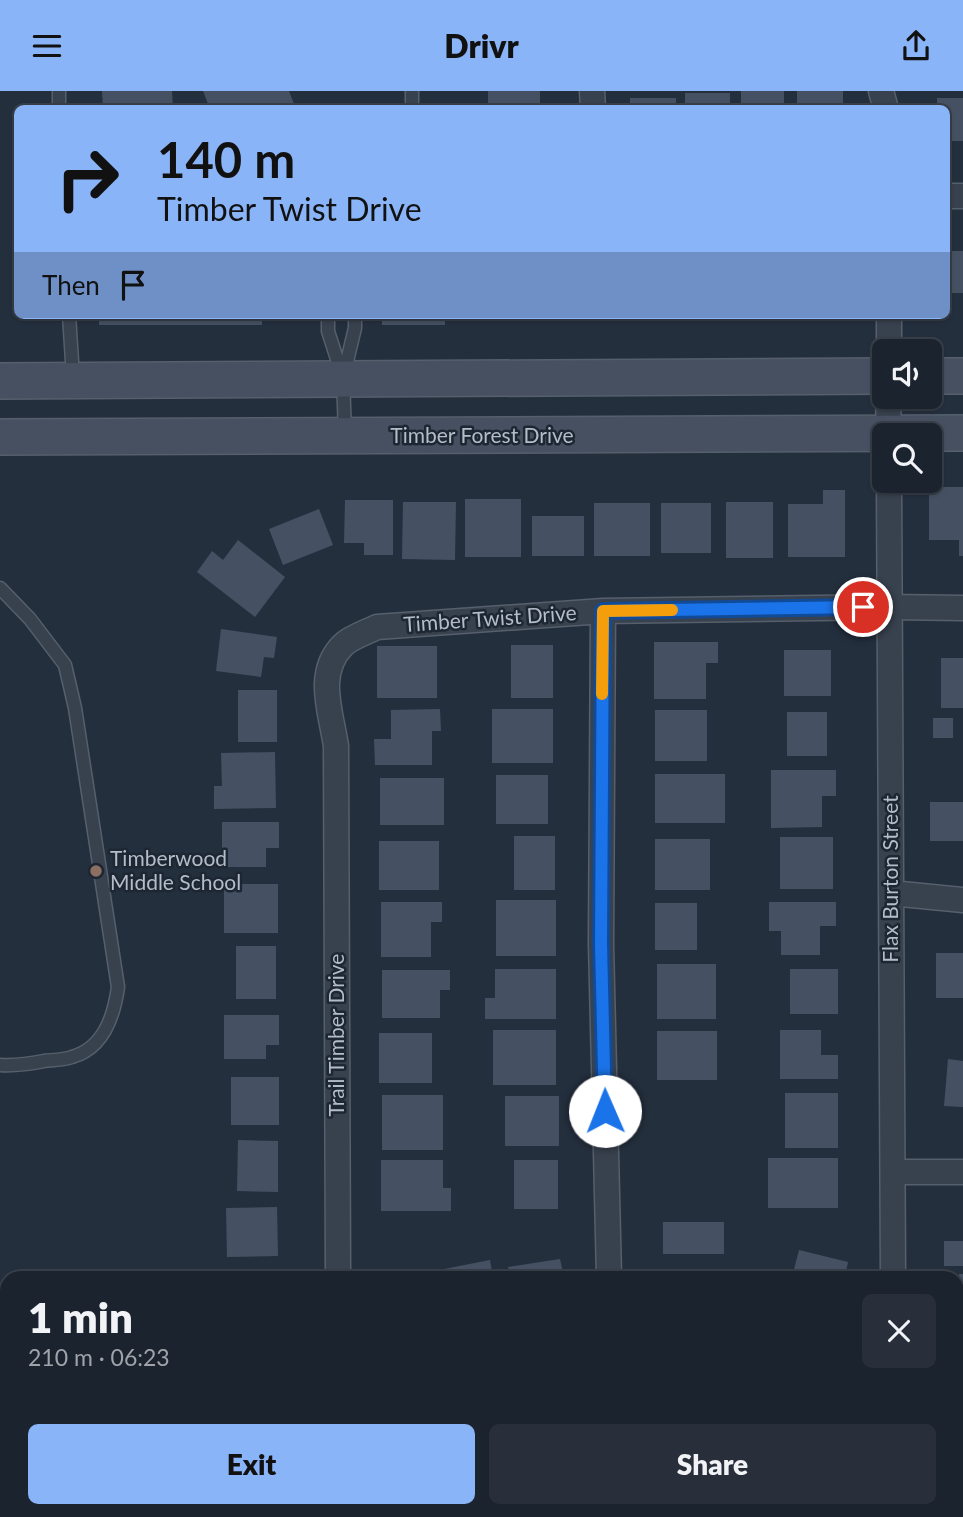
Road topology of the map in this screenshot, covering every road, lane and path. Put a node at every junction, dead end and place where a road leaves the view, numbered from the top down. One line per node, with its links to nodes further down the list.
1 (69, 319): 6 (lane)
2 (328, 319): 10 (lane)
3 (355, 319): 10 (lane)
4 (889, 319): 5 (street)
5 (889, 339)
6 (73, 366): 10 (main road); 11 (main road)
7 (872, 376): 10 (main road)
8 (942, 376): 9 (main road)
9 (963, 376)
10 (343, 378): 16 (lane)
11 (0, 381)
12 (963, 433): 13 (main road, Timber Forest Drive)
13 (942, 434)
14 (872, 435): 16 (main road, Timber Forest Drive)
15 (0, 437): 16 (main road, Timber Forest Drive)
16 (345, 437)
17 (889, 493): 19 (street, Flax Burton Street)
18 (0, 588): 25 (lane)
19 (889, 607): 20 (street, Timber Twist Drive); 21 (street, Timber Twist Drive); 23 (street, Flax Burton Street)
20 (963, 608)
21 (603, 611): 22 (street, Timber Twist Drive); 29 (street)
22 (336, 793): 28 (street, Trail Timber Drive)
23 (891, 893): 24 (street); 26 (street, Flax Burton Street)
24 (963, 900)
25 (0, 1065)
26 (894, 1172): 27 (street); 30 (street, Flax Burton Street)
27 (963, 1172)
28 (338, 1271)
29 (609, 1271)
30 (893, 1271)

